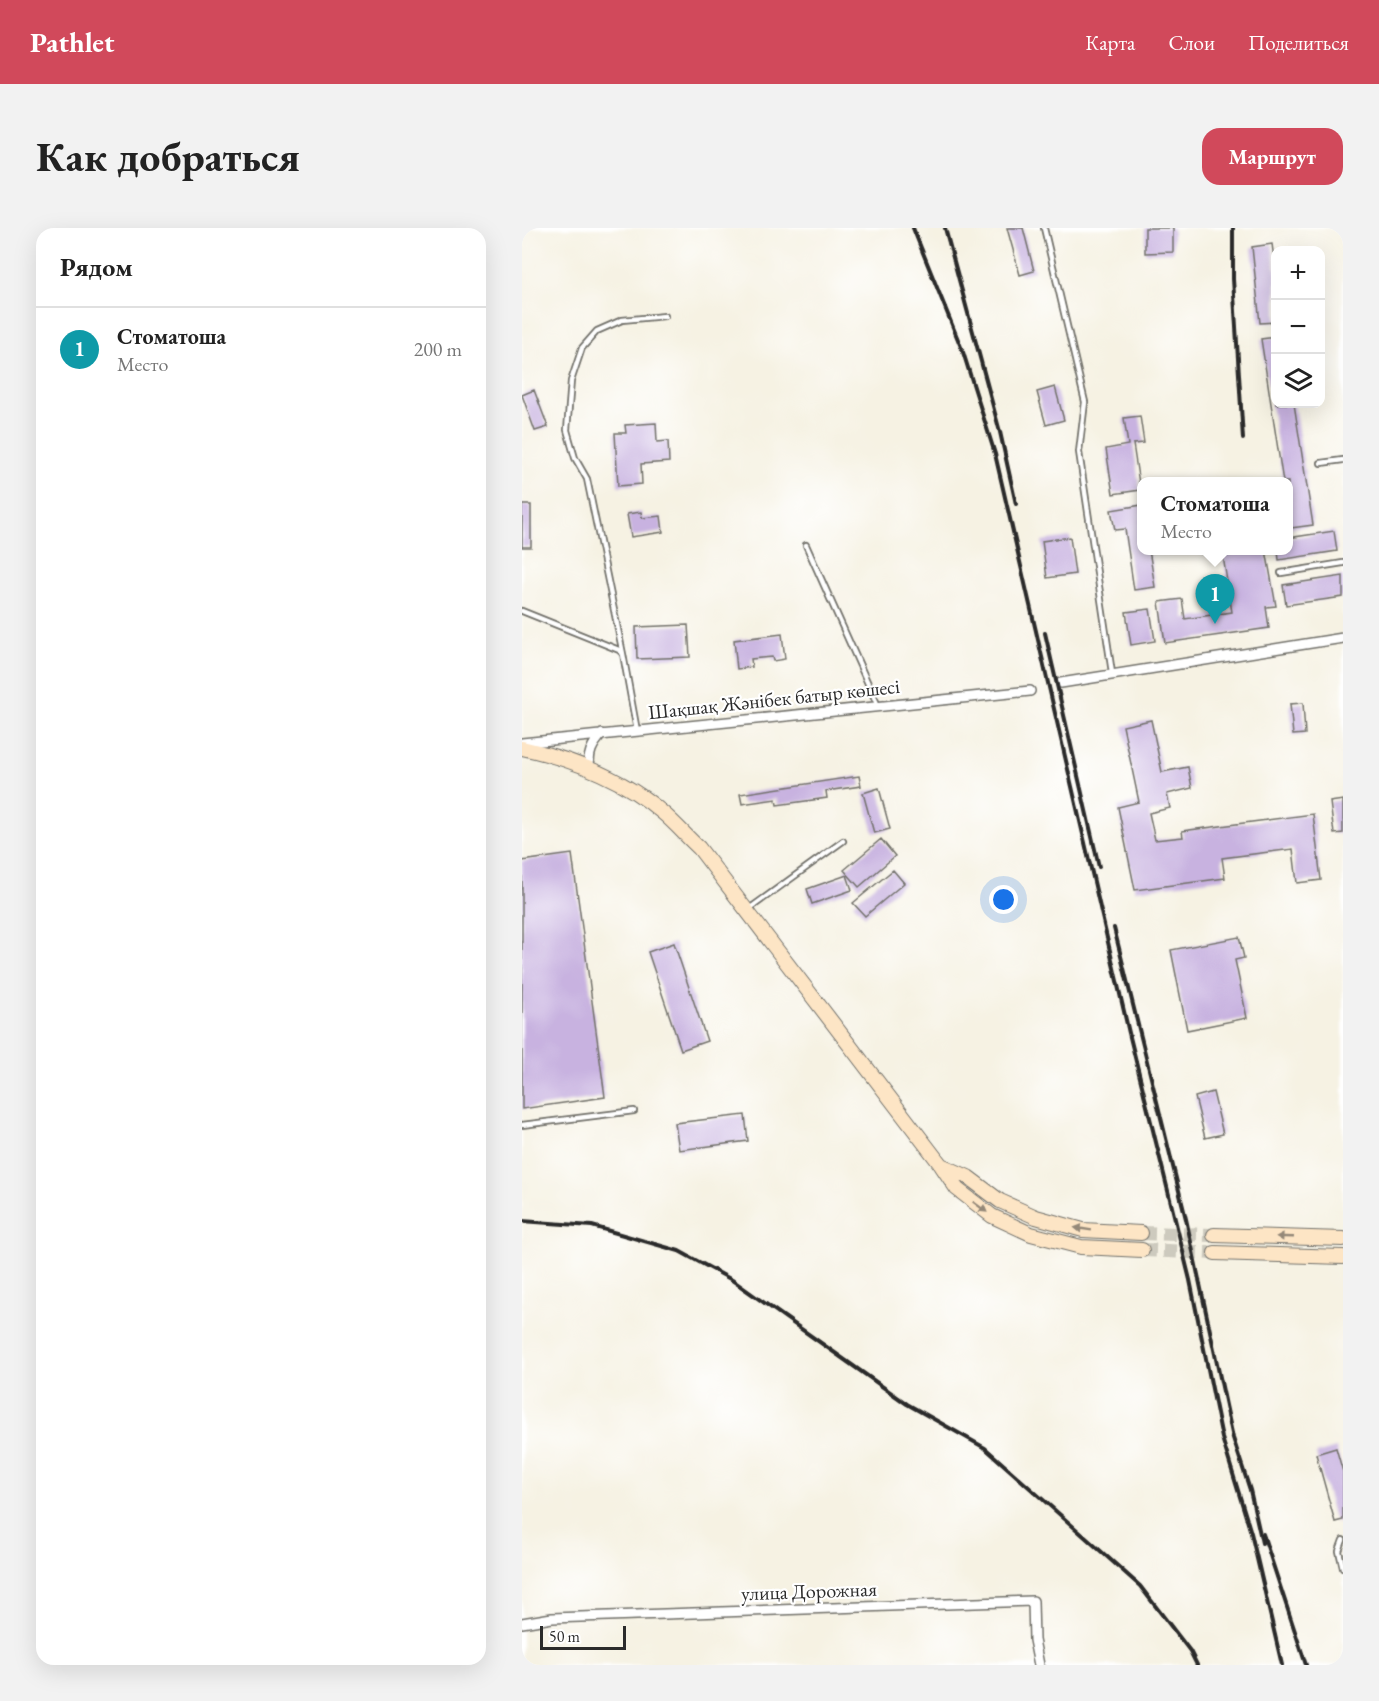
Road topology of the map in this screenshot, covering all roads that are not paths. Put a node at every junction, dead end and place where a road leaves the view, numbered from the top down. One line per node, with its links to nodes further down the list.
1 (1044, 228): 11 (lane)
2 (665, 316): 10 (lane)
3 (1343, 460): 4 (lane)
4 (1321, 463)
5 (806, 545): 14 (lane)
6 (1343, 563): 7 (lane)
7 (1281, 573)
8 (522, 611): 10 (lane)
9 (1343, 638): 11 (street)
10 (623, 654): 15 (lane)
11 (1112, 673): 12 (street)
12 (1061, 683)
13 (1030, 691): 14 (street, Шақшақ Жәнібек батыр көшесі)
14 (878, 706): 15 (street, Шақшақ Жәнібек батыр көшесі)
15 (637, 731): 16 (street, Шақшақ Жәнібек батыр көшесі)
16 (602, 734): 17 (street, Шақшақ Жәнібек батыр көшесі); 19 (street)
17 (522, 743)
18 (522, 748): 19 (main road)
19 (590, 769): 21 (main road)
20 (843, 841): 21 (lane)
21 (747, 910): 24 (main road)
22 (634, 1111): 23 (lane)
23 (522, 1125)
24 (940, 1165): 25 (main road, one-way to 24); 28 (main road, one-way to 28)
25 (1141, 1233)
26 (1214, 1235): 27 (main road, one-way to 26)
27 (1343, 1239)
28 (1142, 1250)
29 (1215, 1253): 30 (main road)
30 (1343, 1257)
31 (1343, 1540): 32 (lane)
32 (1343, 1568)
33 (522, 1623): 34 (street, улица Дорожная)
34 (1039, 1665)

